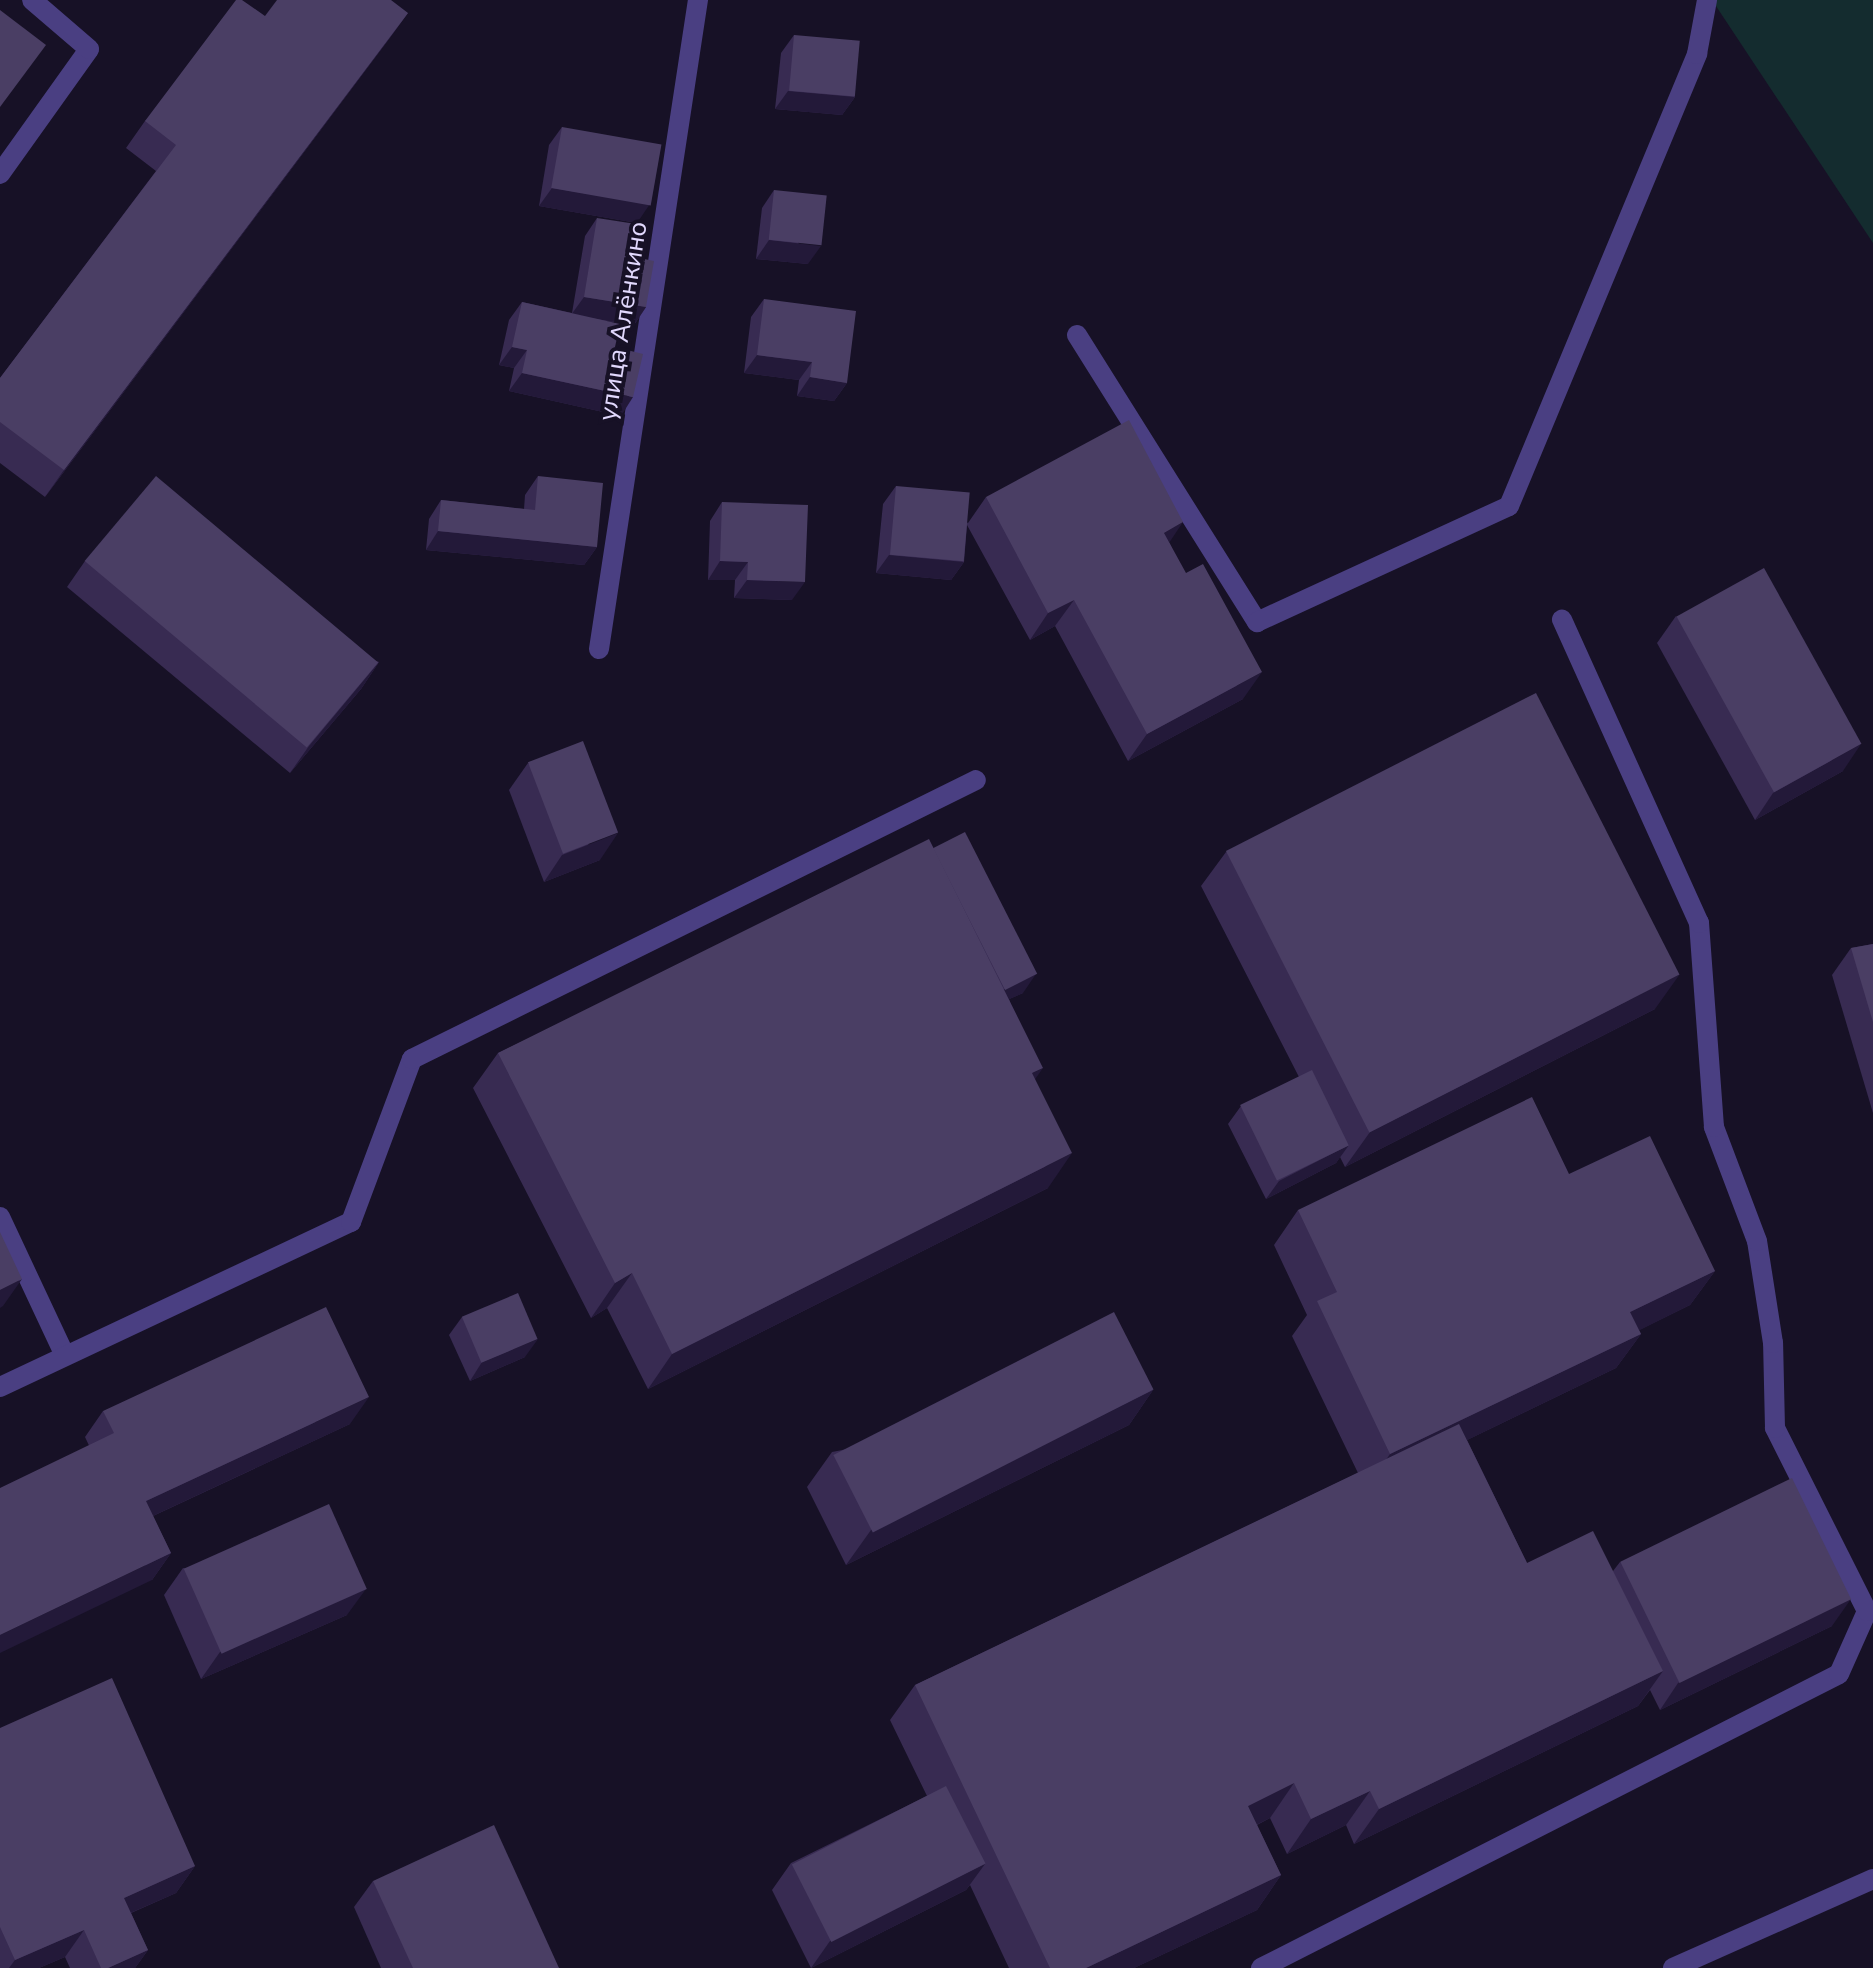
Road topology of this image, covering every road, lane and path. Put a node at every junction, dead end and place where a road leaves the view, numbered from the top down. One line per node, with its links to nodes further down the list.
1 (32, 0): 4 (street)
2 (698, 0): 7 (street, улица Алёнкино)
3 (1707, 0): 5 (street)
4 (0, 174)
5 (1077, 335)
6 (1562, 619): 13 (street)
7 (599, 649)
8 (976, 780): 10 (street)
9 (0, 1217): 10 (street)
10 (65, 1356): 11 (street)
11 (0, 1387)
12 (1873, 1879): 14 (street)
13 (1261, 1968)
14 (1673, 1968)

